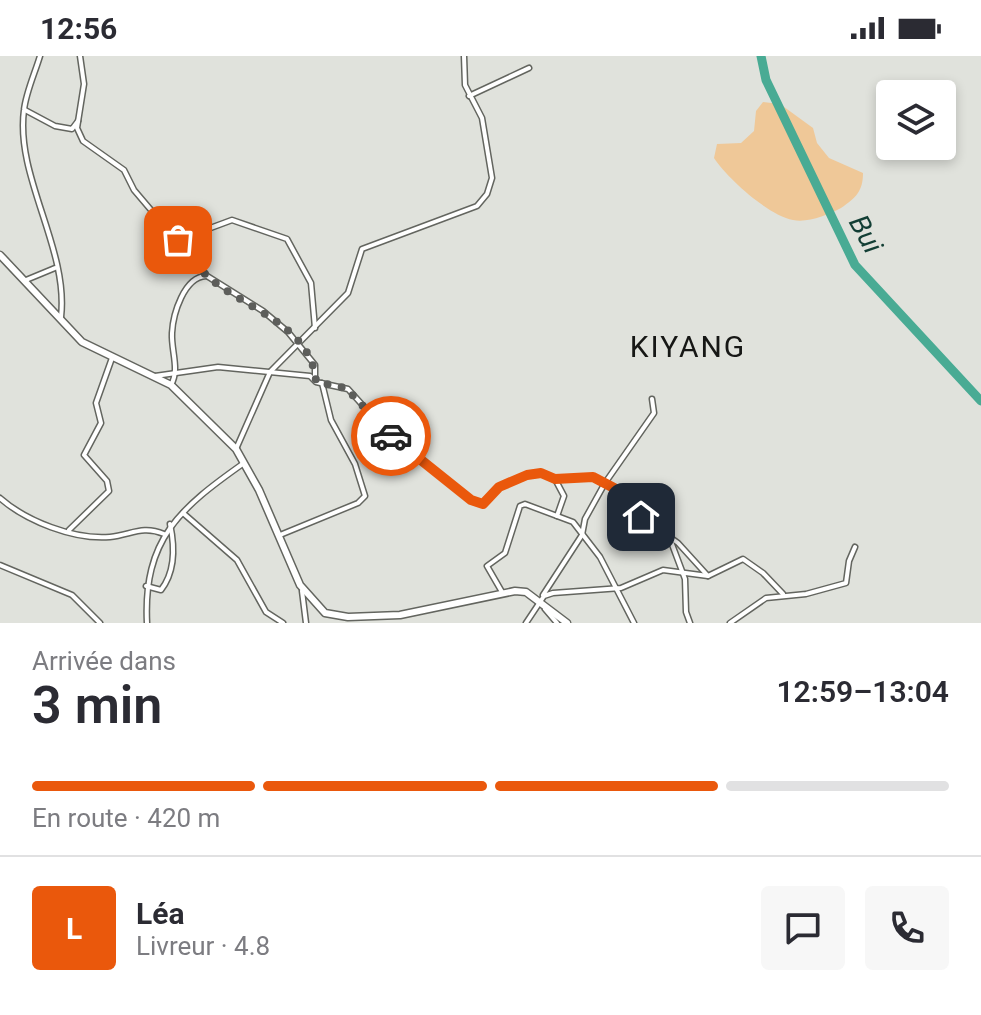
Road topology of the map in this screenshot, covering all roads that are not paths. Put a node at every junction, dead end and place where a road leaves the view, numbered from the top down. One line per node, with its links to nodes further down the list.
1 (40, 56): 6 (street)
2 (80, 56): 7 (street)
3 (464, 56): 5 (street)
4 (529, 68): 5 (street)
5 (469, 96): 14 (street)
6 (24, 110): 7 (street); 10 (street)
7 (78, 121): 8 (street)
8 (178, 240): 11 (street); 14 (street)
9 (0, 255): 12 (main road)
10 (55, 268): 12 (street); 13 (street)
11 (207, 276): 15 (street); 17 (street)
12 (26, 280): 13 (main road)
13 (61, 317): 16 (main road)
14 (315, 328): 15 (street)
15 (299, 343): 18 (street); 20 (street)
16 (112, 358): 19 (main road); 32 (street)
17 (175, 371): 18 (street); 19 (street); 22 (street)
18 (270, 372): 20 (street); 24 (street)
19 (155, 376): 22 (main road)
20 (316, 382): 21 (street)
21 (322, 383): 26 (street); 34 (street)
22 (171, 385): 24 (main road)
23 (652, 399): 27 (street)
24 (236, 449): 25 (main road)
25 (244, 463): 29 (street); 34 (main road)
26 (555, 479): 27 (street); 30 (street)
27 (605, 483): 35 (street); 36 (street)
28 (0, 498): 32 (street)
29 (183, 513): 31 (street); 49 (street)
30 (557, 516): 35 (street); 44 (street)
31 (170, 524): 33 (street); 42 (street)
32 (69, 530): 33 (street)
33 (164, 534): 42 (street)
34 (280, 535): 41 (main road)
35 (582, 535): 43 (street); 46 (street)
36 (669, 537): 39 (street); 40 (street)
37 (855, 547): 45 (street)
38 (0, 565): 47 (street)
39 (684, 573): 40 (street); 43 (street); 55 (street)
40 (708, 576): 45 (street)
41 (300, 585): 44 (main road); 50 (street)
42 (146, 586): 48 (street)
43 (617, 588): 46 (street); 54 (street)
44 (503, 594): 46 (main road)
45 (783, 594): 56 (street)
46 (539, 604): 51 (street); 52 (street); 53 (main road)
47 (100, 623)
48 (147, 623)
49 (283, 623)
50 (306, 623)
51 (526, 623)
52 (557, 623)
53 (567, 623)
54 (634, 623)
55 (690, 623)
56 (730, 623)

